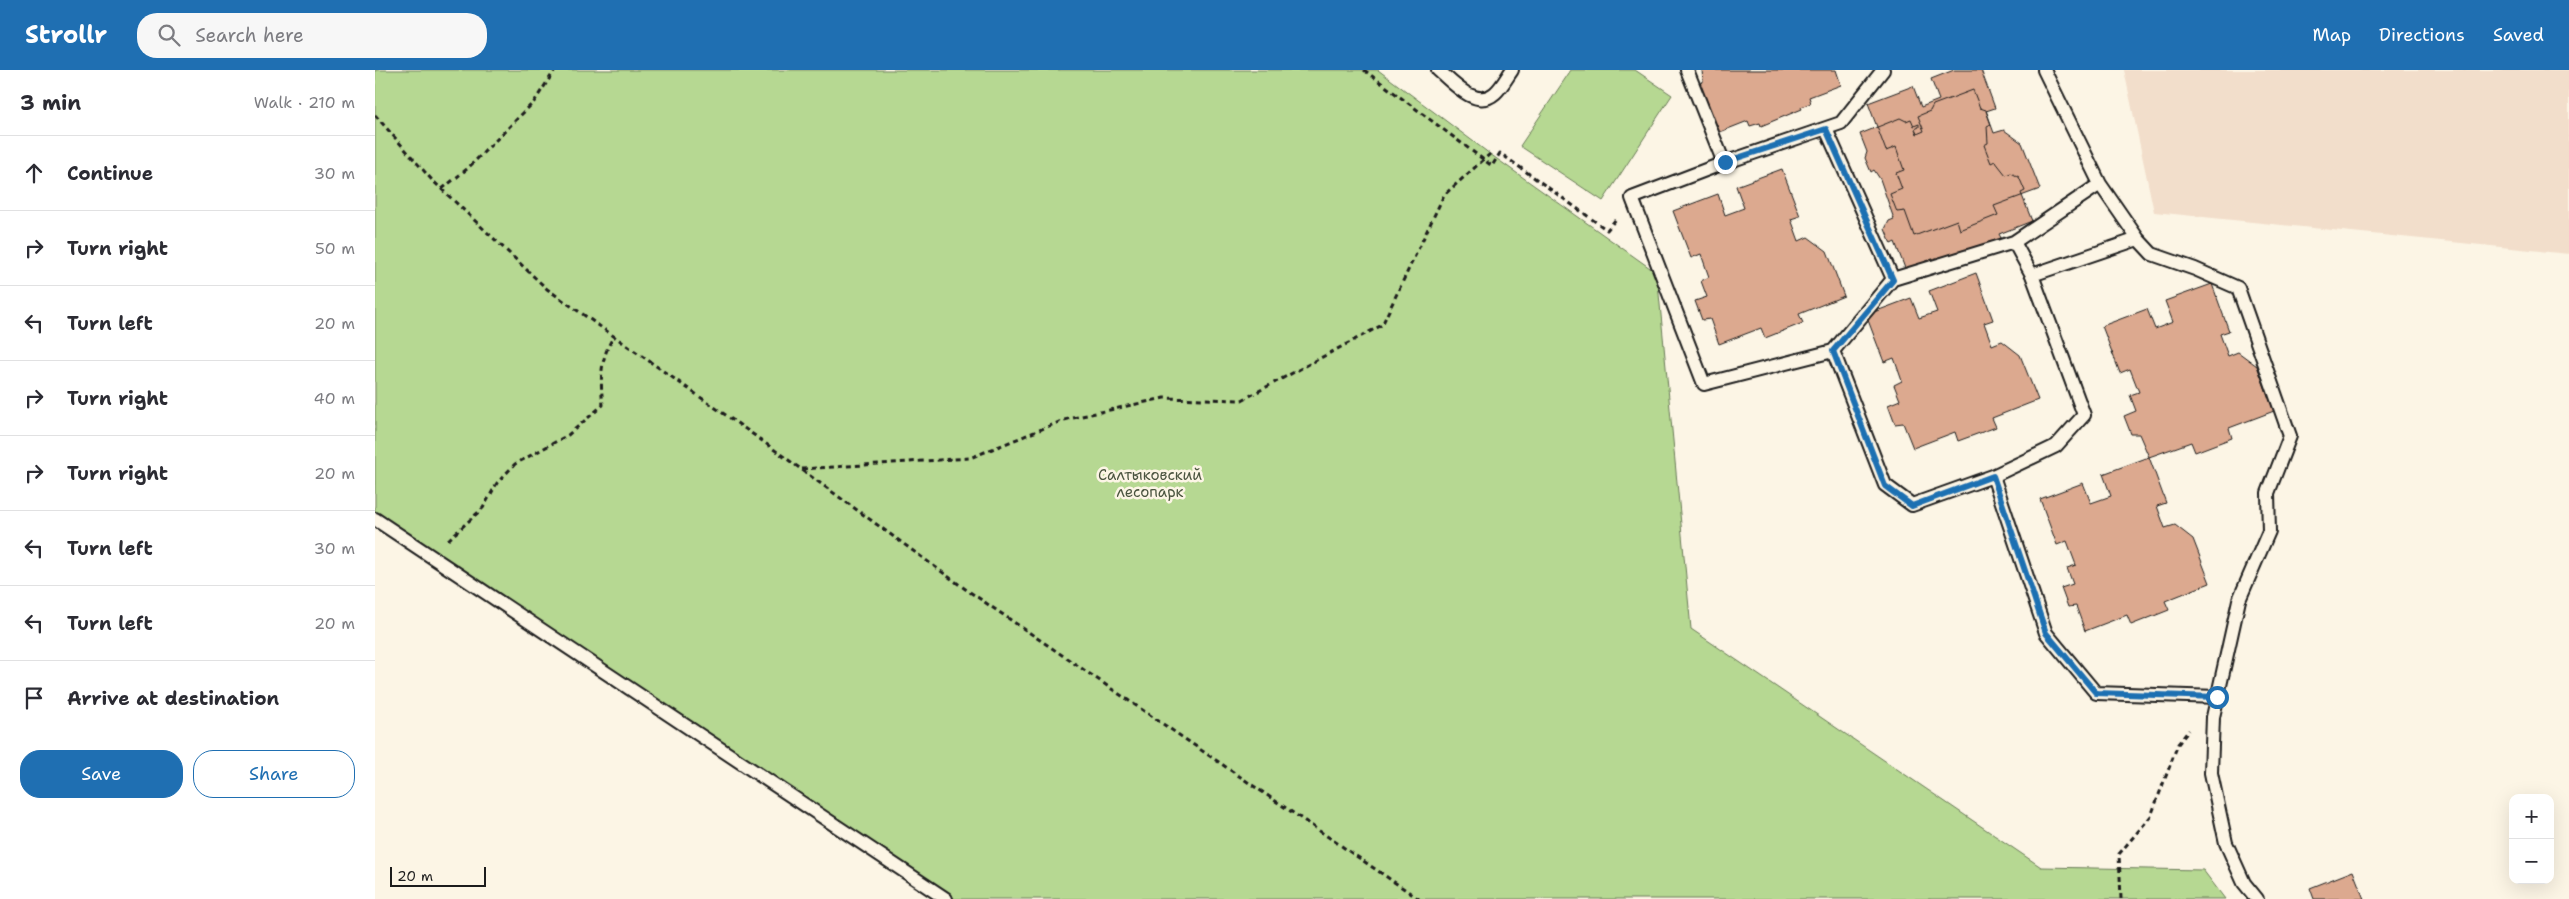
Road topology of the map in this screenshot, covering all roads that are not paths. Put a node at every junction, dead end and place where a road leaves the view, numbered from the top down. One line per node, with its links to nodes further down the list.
1 (1438, 70): 2 (lane)
2 (1512, 70)
3 (1687, 70): 7 (lane)
4 (1883, 70): 6 (lane)
5 (2043, 70): 8 (lane)
6 (1826, 129): 7 (lane); 12 (lane)
7 (1725, 162): 13 (lane)
8 (2100, 184): 9 (lane); 10 (lane)
9 (2138, 239): 11 (lane); 16 (lane)
10 (2014, 242): 11 (lane); 12 (lane)
11 (2032, 275): 14 (lane)
12 (1893, 280): 13 (lane)
13 (1833, 351): 14 (lane)
14 (1993, 476): 16 (lane)
15 (375, 519): 17 (lane)
16 (2217, 697): 18 (lane)
17 (946, 899)
18 (2257, 899)

